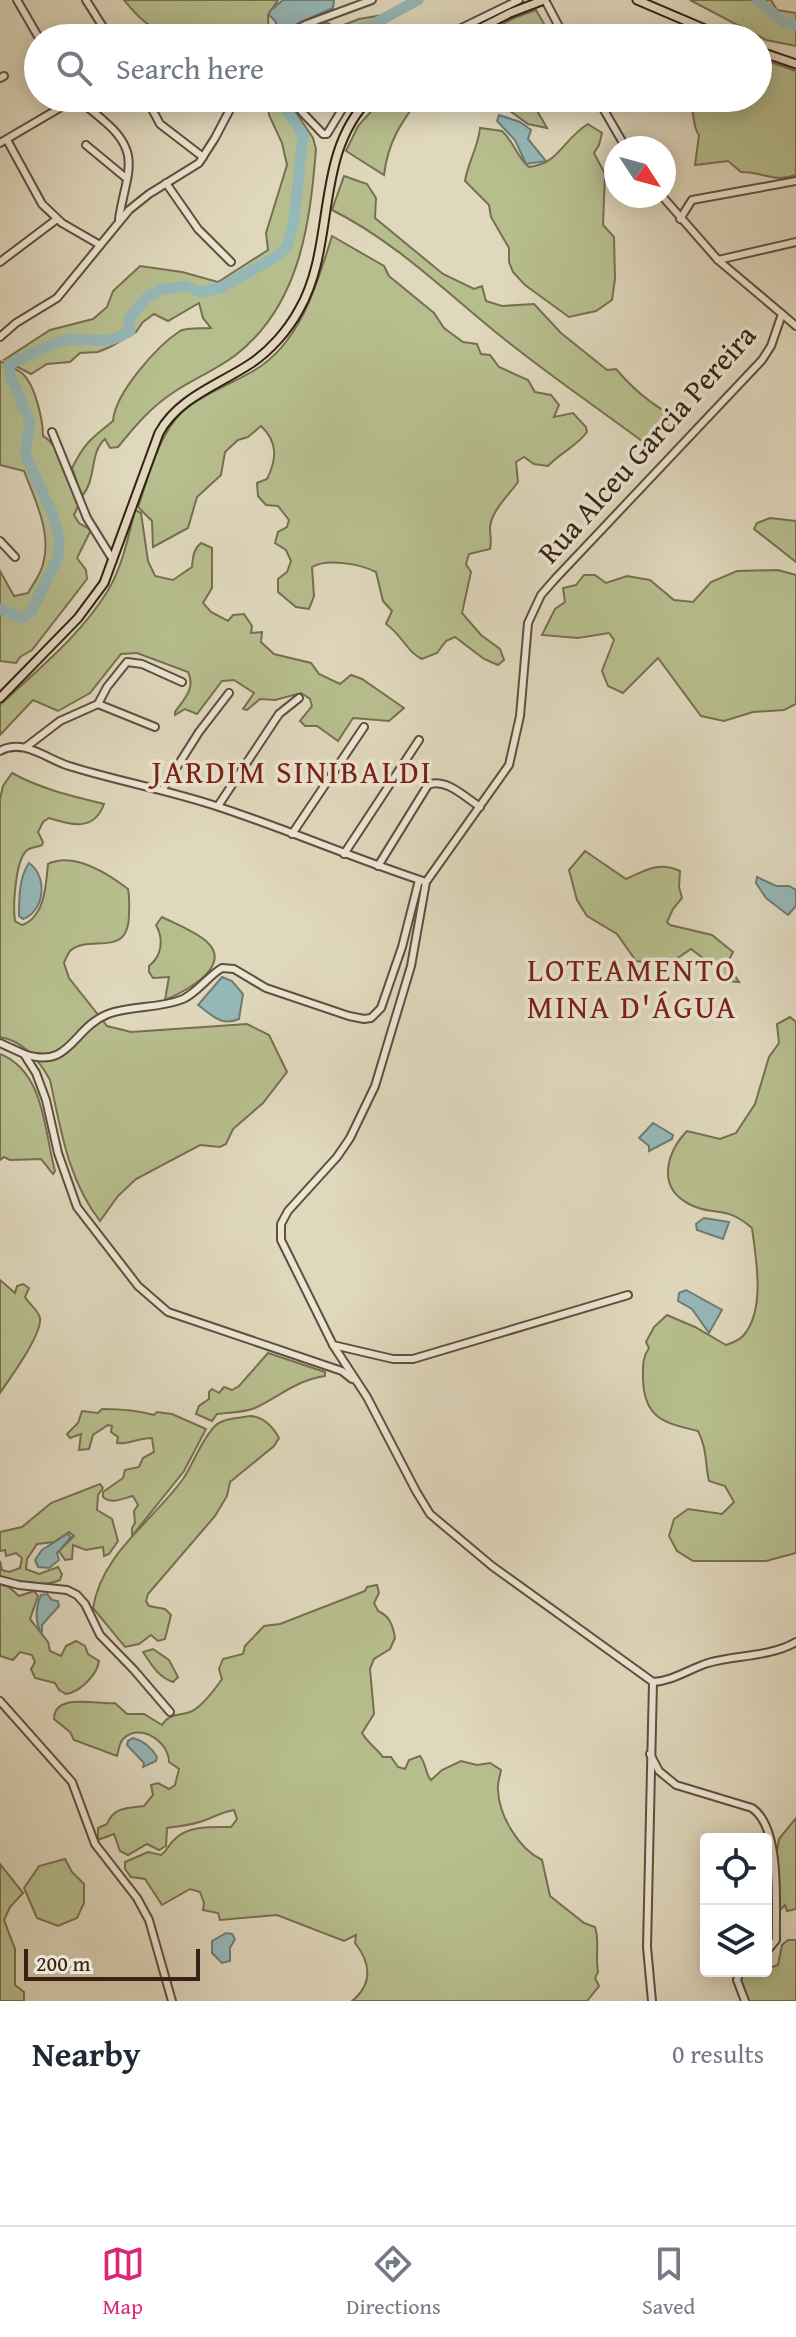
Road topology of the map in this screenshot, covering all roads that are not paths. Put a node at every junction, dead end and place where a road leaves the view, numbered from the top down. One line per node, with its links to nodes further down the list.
1 (17, 0): 7 (street)
2 (86, 0): 8 (street)
3 (372, 0): 9 (street)
4 (519, 0): 10 (street)
5 (545, 0): 11 (main road); 12 (street)
6 (637, 0): 13 (main road)
7 (31, 24)
8 (101, 24)
9 (307, 24)
10 (470, 24)
11 (488, 24)
12 (558, 24)
13 (693, 24)
14 (772, 56): 15 (main road)
15 (796, 64)
16 (52, 112): 25 (street)
17 (91, 112): 28 (street)
18 (154, 112): 27 (street)
19 (228, 112): 27 (street)
20 (302, 112): 21 (street)
21 (342, 112)
22 (359, 112): 49 (main road)
23 (605, 112): 24 (street)
24 (619, 136)
25 (3, 141): 34 (street)
26 (86, 145): 28 (street)
27 (203, 157): 30 (street)
28 (126, 178): 31 (street)
29 (796, 181): 36 (street)
30 (166, 183): 32 (street); 41 (street)
31 (125, 189): 32 (street); 35 (street)
32 (137, 204): 35 (street)
33 (671, 208): 36 (street, Rua Alceu Garcia Pereira)
34 (57, 219): 38 (street); 40 (street)
35 (119, 219): 38 (street)
36 (680, 219): 39 (street, Rua Alceu Garcia Pereira)
37 (796, 242): 39 (street)
38 (100, 245): 45 (street)
39 (718, 260): 43 (street, Rua Alceu Garcia Pereira)
40 (0, 262)
41 (231, 262)
42 (796, 315): 43 (street)
43 (784, 316): 44 (street); 62 (street, Rua Alceu Garcia Pereira)
44 (796, 326)
45 (0, 337)
46 (52, 432): 49 (street)
47 (0, 541): 48 (street)
48 (15, 557)
49 (113, 560): 52 (main road)
50 (182, 682): 54 (street)
51 (229, 693): 60 (street)
52 (0, 698)
53 (299, 698): 61 (street)
54 (98, 704): 55 (street); 58 (street)
55 (155, 727)
56 (364, 727): 63 (street)
57 (419, 740): 64 (street)
58 (26, 747): 59 (street); 60 (street)
59 (0, 751)
60 (163, 789): 61 (street)
61 (218, 806): 63 (street)
62 (480, 807): 65 (street); 66 (street)
63 (292, 834): 64 (street)
64 (344, 854): 65 (street)
65 (378, 866): 66 (street)
66 (423, 881): 68 (street); 70 (street)
67 (0, 1043): 68 (street)
68 (24, 1054): 71 (street)
69 (628, 1295): 70 (street)
70 (333, 1345): 71 (street)
71 (355, 1381): 74 (street)
72 (0, 1580): 76 (street)
73 (796, 1642): 74 (street)
74 (653, 1682): 77 (street)
75 (0, 1701): 80 (street)
76 (170, 1712)
77 (650, 1753): 78 (street); 81 (street)
78 (772, 1945)
79 (738, 1977): 82 (street)
80 (172, 2001)
81 (652, 2001)
82 (745, 2001)

